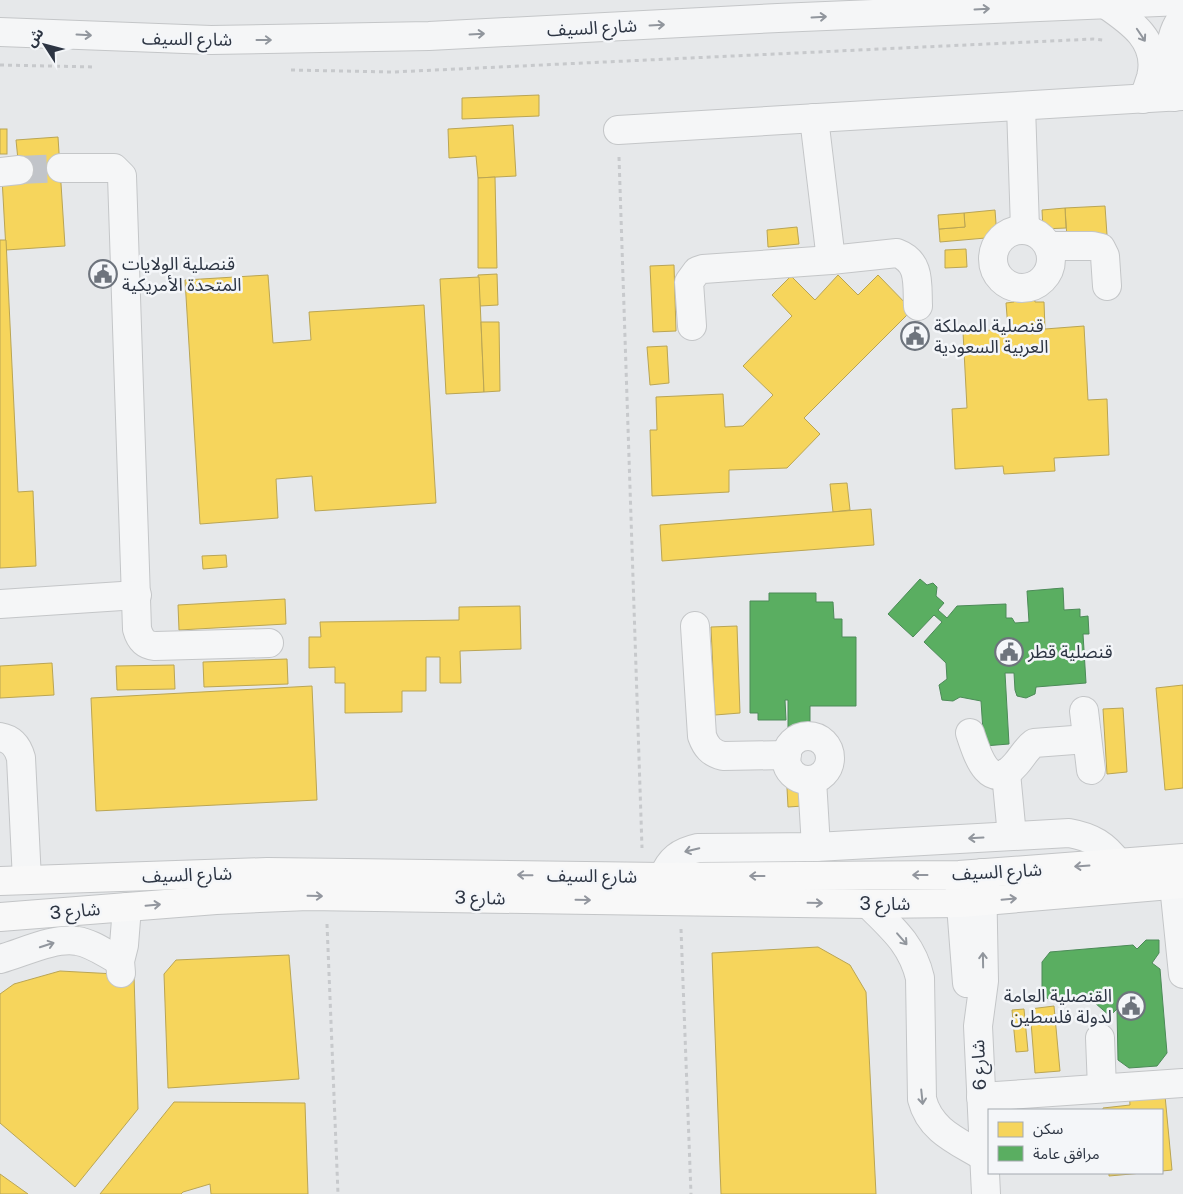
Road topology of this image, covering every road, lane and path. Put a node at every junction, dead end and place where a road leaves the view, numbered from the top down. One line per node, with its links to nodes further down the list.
1 (1183, 1): 2 (street, شارع السيف)
2 (1105, 4): 4 (street, شارع السيف, one-way to 2); 6 (street, one-way to 6)
3 (1183, 17): 5 (street)
4 (0, 32)
5 (1178, 97): 6 (street)
6 (1143, 99): 7 (street)
7 (1021, 106): 8 (street); 11 (street)
8 (814, 118): 9 (street); 13 (street)
9 (618, 130): 36 (path)
10 (61, 168): 17 (street)
11 (1024, 229): 12 (street); 12 (street)
12 (1049, 246): 14 (street)
13 (831, 260): 15 (street); 16 (street)
14 (1107, 286)
15 (918, 306)
16 (692, 326)
17 (136, 595): 18 (street); 20 (street)
18 (0, 604)
19 (695, 626): 25 (street)
20 (269, 642)
21 (1084, 712): 24 (street)
22 (970, 733): 27 (street)
23 (0, 737): 29 (street)
24 (1087, 739): 26 (street); 27 (street)
25 (786, 755): 28 (street); 28 (street)
26 (1091, 770)
27 (1006, 773): 31 (street)
28 (812, 780): 32 (street)
29 (23, 790): 30 (street); 37 (street)
30 (0, 804)
31 (1012, 836): 32 (street, one-way to 32); 34 (street)
32 (816, 847): 36 (street, one-way to 36)
33 (1183, 858): 34 (main road, شارع السيف)
34 (1119, 864): 35 (main road, شارع السيف, one-way to 35)
35 (970, 874): 36 (main road, شارع السيف, one-way to 36); 42 (street, شارع 6)
36 (653, 876): 37 (main road, شارع السيف, one-way to 37)
37 (27, 880): 38 (main road, شارع السيف)
38 (0, 881)
39 (1178, 884): 42 (main road, شارع السيف, one-way to 39); 47 (street)
40 (325, 896): 41 (main road, شارع 3, one-way to 41); 44 (main road, شارع 3, one-way to 40); 53 (path)
41 (680, 901): 43 (main road, شارع 3, one-way to 43); 54 (path)
42 (971, 902): 43 (main road, شارع 3); 51 (street, شارع 6)
43 (868, 904): 52 (street, one-way to 52)
44 (126, 907): 45 (main road, شارع 3); 46 (street, one-way to 44)
45 (5, 920)
46 (0, 959)
47 (1183, 974)
48 (1100, 1038): 50 (street)
49 (1183, 1083): 50 (street)
50 (1102, 1088): 51 (street)
51 (981, 1097): 52 (street, شارع 6)
52 (984, 1157): 55 (street, شارع 6)
53 (338, 1194)
54 (692, 1194)
55 (986, 1194)

